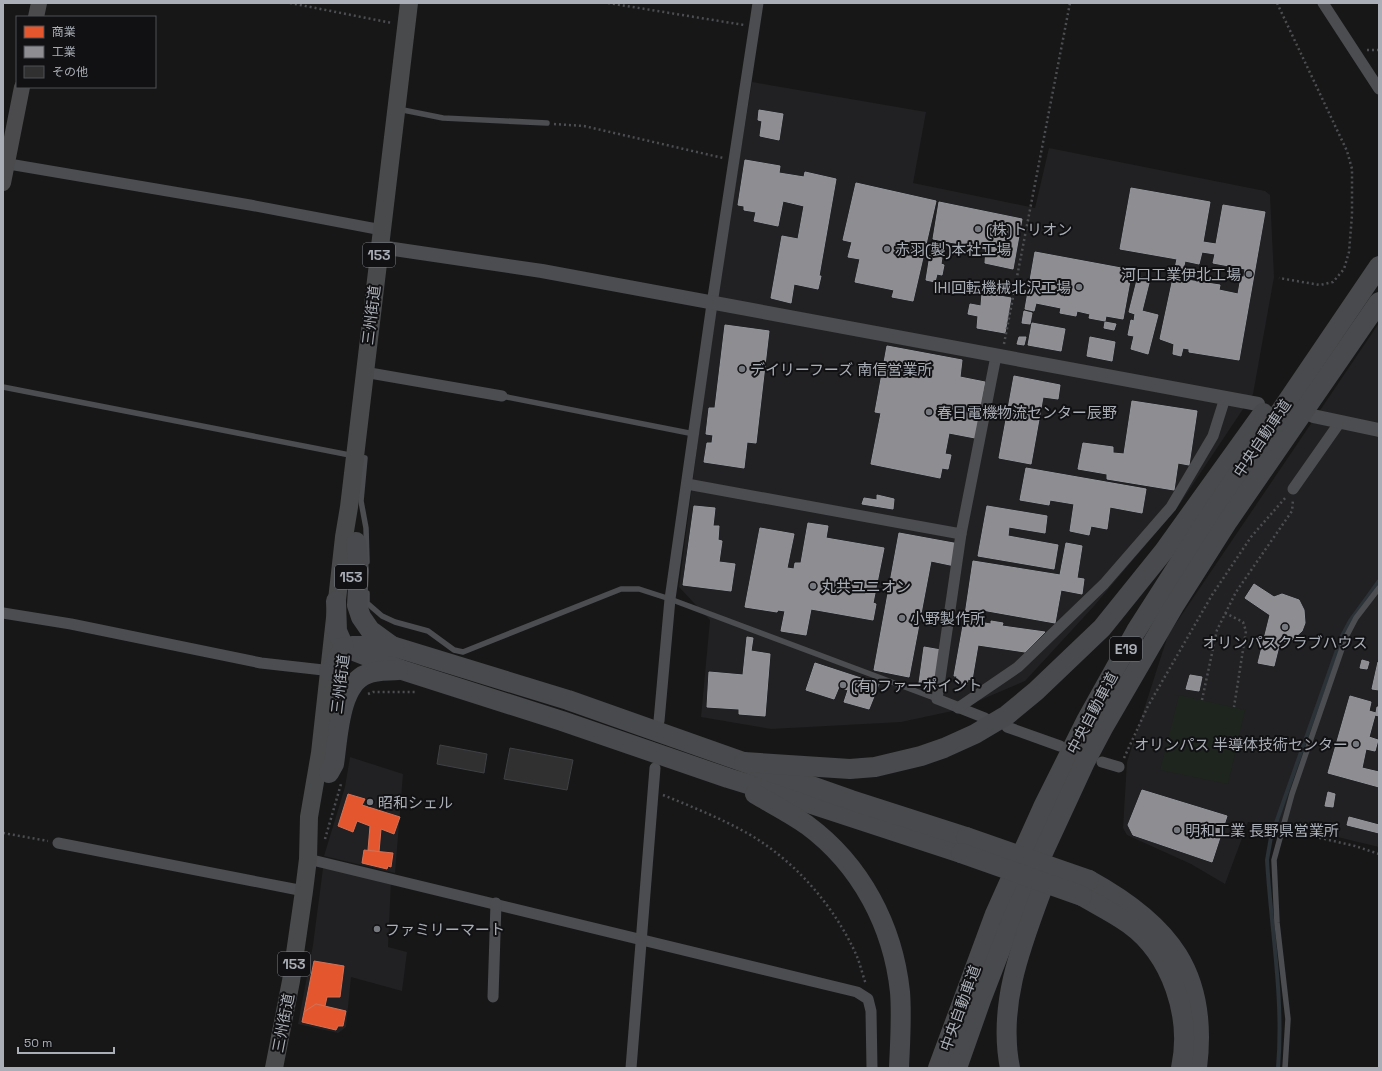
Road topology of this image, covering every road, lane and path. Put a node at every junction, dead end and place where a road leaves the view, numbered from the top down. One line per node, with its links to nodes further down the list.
1 (39, 3): 9 (main road)
2 (290, 3): 10 (path)
3 (410, 3): 10 (highway, 三州街道 / 153)
4 (608, 3): 11 (path)
5 (758, 3): 11 (street)
6 (1070, 3): 25 (path)
7 (1277, 3): 21 (path)
8 (1323, 3): 13 (street)
9 (36, 16)
10 (407, 26): 14 (highway, 三州街道 / 153)
11 (754, 27): 16 (street)
12 (22, 88): 17 (main road)
13 (1379, 89)
14 (398, 108): 15 (lane); 19 (highway, 三州街道 / 153)
15 (547, 123): 16 (path)
16 (733, 161): 23 (street)
17 (5, 163): 18 (main road); 19 (street)
18 (3, 182)
19 (381, 238): 23 (street); 26 (highway, 三州街道 / 153)
20 (1379, 266): 24 (highway, 中央自動車道 / E19)
21 (1279, 278)
22 (1379, 302): 61 (highway, 中央自動車道 / E19)
23 (712, 304): 25 (street); 34 (street)
24 (1352, 304): 63 (highway); 86 (highway, 中央自動車道 / E19)
25 (999, 356): 29 (street); 39 (street)
26 (364, 372): 28 (street); 35 (highway, 三州街道 / 153)
27 (3, 387): 35 (lane)
28 (502, 396): 34 (lane)
29 (1225, 398): 30 (street); 57 (street)
30 (1258, 404)
31 (1313, 416): 32 (street)
32 (1340, 422): 33 (street); 37 (street)
33 (1379, 430)
34 (694, 434): 36 (street)
35 (354, 456): 38 (highway, 三州街道 / 153); 41 (lane)
36 (687, 484): 39 (street); 44 (street)
37 (1293, 489): 47 (path); 65 (path)
38 (349, 508): 40 (highway, 三州街道 / 153); 45 (highway, 三州街道 / 153)
39 (961, 534): 54 (street)
40 (356, 542): 48 (highway); 49 (highway, 三州街道 / 153)
41 (367, 565)
42 (367, 588): 44 (lane)
43 (1379, 588): 70 (lane)
44 (670, 599): 54 (lane); 59 (street)
45 (336, 601): 49 (highway); 51 (highway, 三州街道 / 153)
46 (3, 613): 51 (street)
47 (1226, 613): 55 (path); 56 (path)
48 (392, 646): 49 (highway); 63 (highway)
49 (344, 647): 50 (highway); 51 (highway)
50 (402, 670): 67 (highway); 68 (highway)
51 (335, 671): 67 (highway, 三州街道 / 153); 75 (highway, 三州街道 / 153)
52 (419, 691): 53 (path)
53 (365, 696)
54 (937, 699): 57 (street)
55 (1202, 700)
56 (1234, 707)
57 (958, 708): 58 (street)
58 (985, 718)
59 (659, 721)
60 (1007, 727): 62 (street)
61 (1103, 728): 87 (highway, 中央自動車道 / E19); 88 (highway)
62 (1060, 746)
63 (744, 762): 73 (highway)
64 (1102, 762): 65 (street)
65 (1119, 767)
66 (655, 768): 69 (street)
67 (329, 773): 75 (highway, 三州街道 / 153)
68 (728, 778): 73 (highway); 85 (highway)
69 (654, 790): 79 (street); 81 (path)
70 (1282, 829): 74 (path); 91 (lane)
71 (3, 833): 72 (path)
72 (58, 844): 77 (street)
73 (964, 845): 76 (highway, bridge)
74 (1379, 854)
75 (308, 859): 77 (highway, 三州街道 / 153); 78 (street)
76 (1085, 888): 89 (highway); 90 (highway)
77 (304, 891): 82 (highway, 三州街道 / 153)
78 (496, 903): 79 (street); 80 (street)
79 (642, 939): 81 (street); 83 (street)
80 (493, 997)
81 (868, 1000): 84 (street)
82 (274, 1068)
83 (631, 1068)
84 (872, 1068)
85 (899, 1068)
86 (938, 1068)
87 (958, 1068)
88 (1010, 1068)
89 (1181, 1068)
90 (1197, 1068)
91 (1285, 1068)

